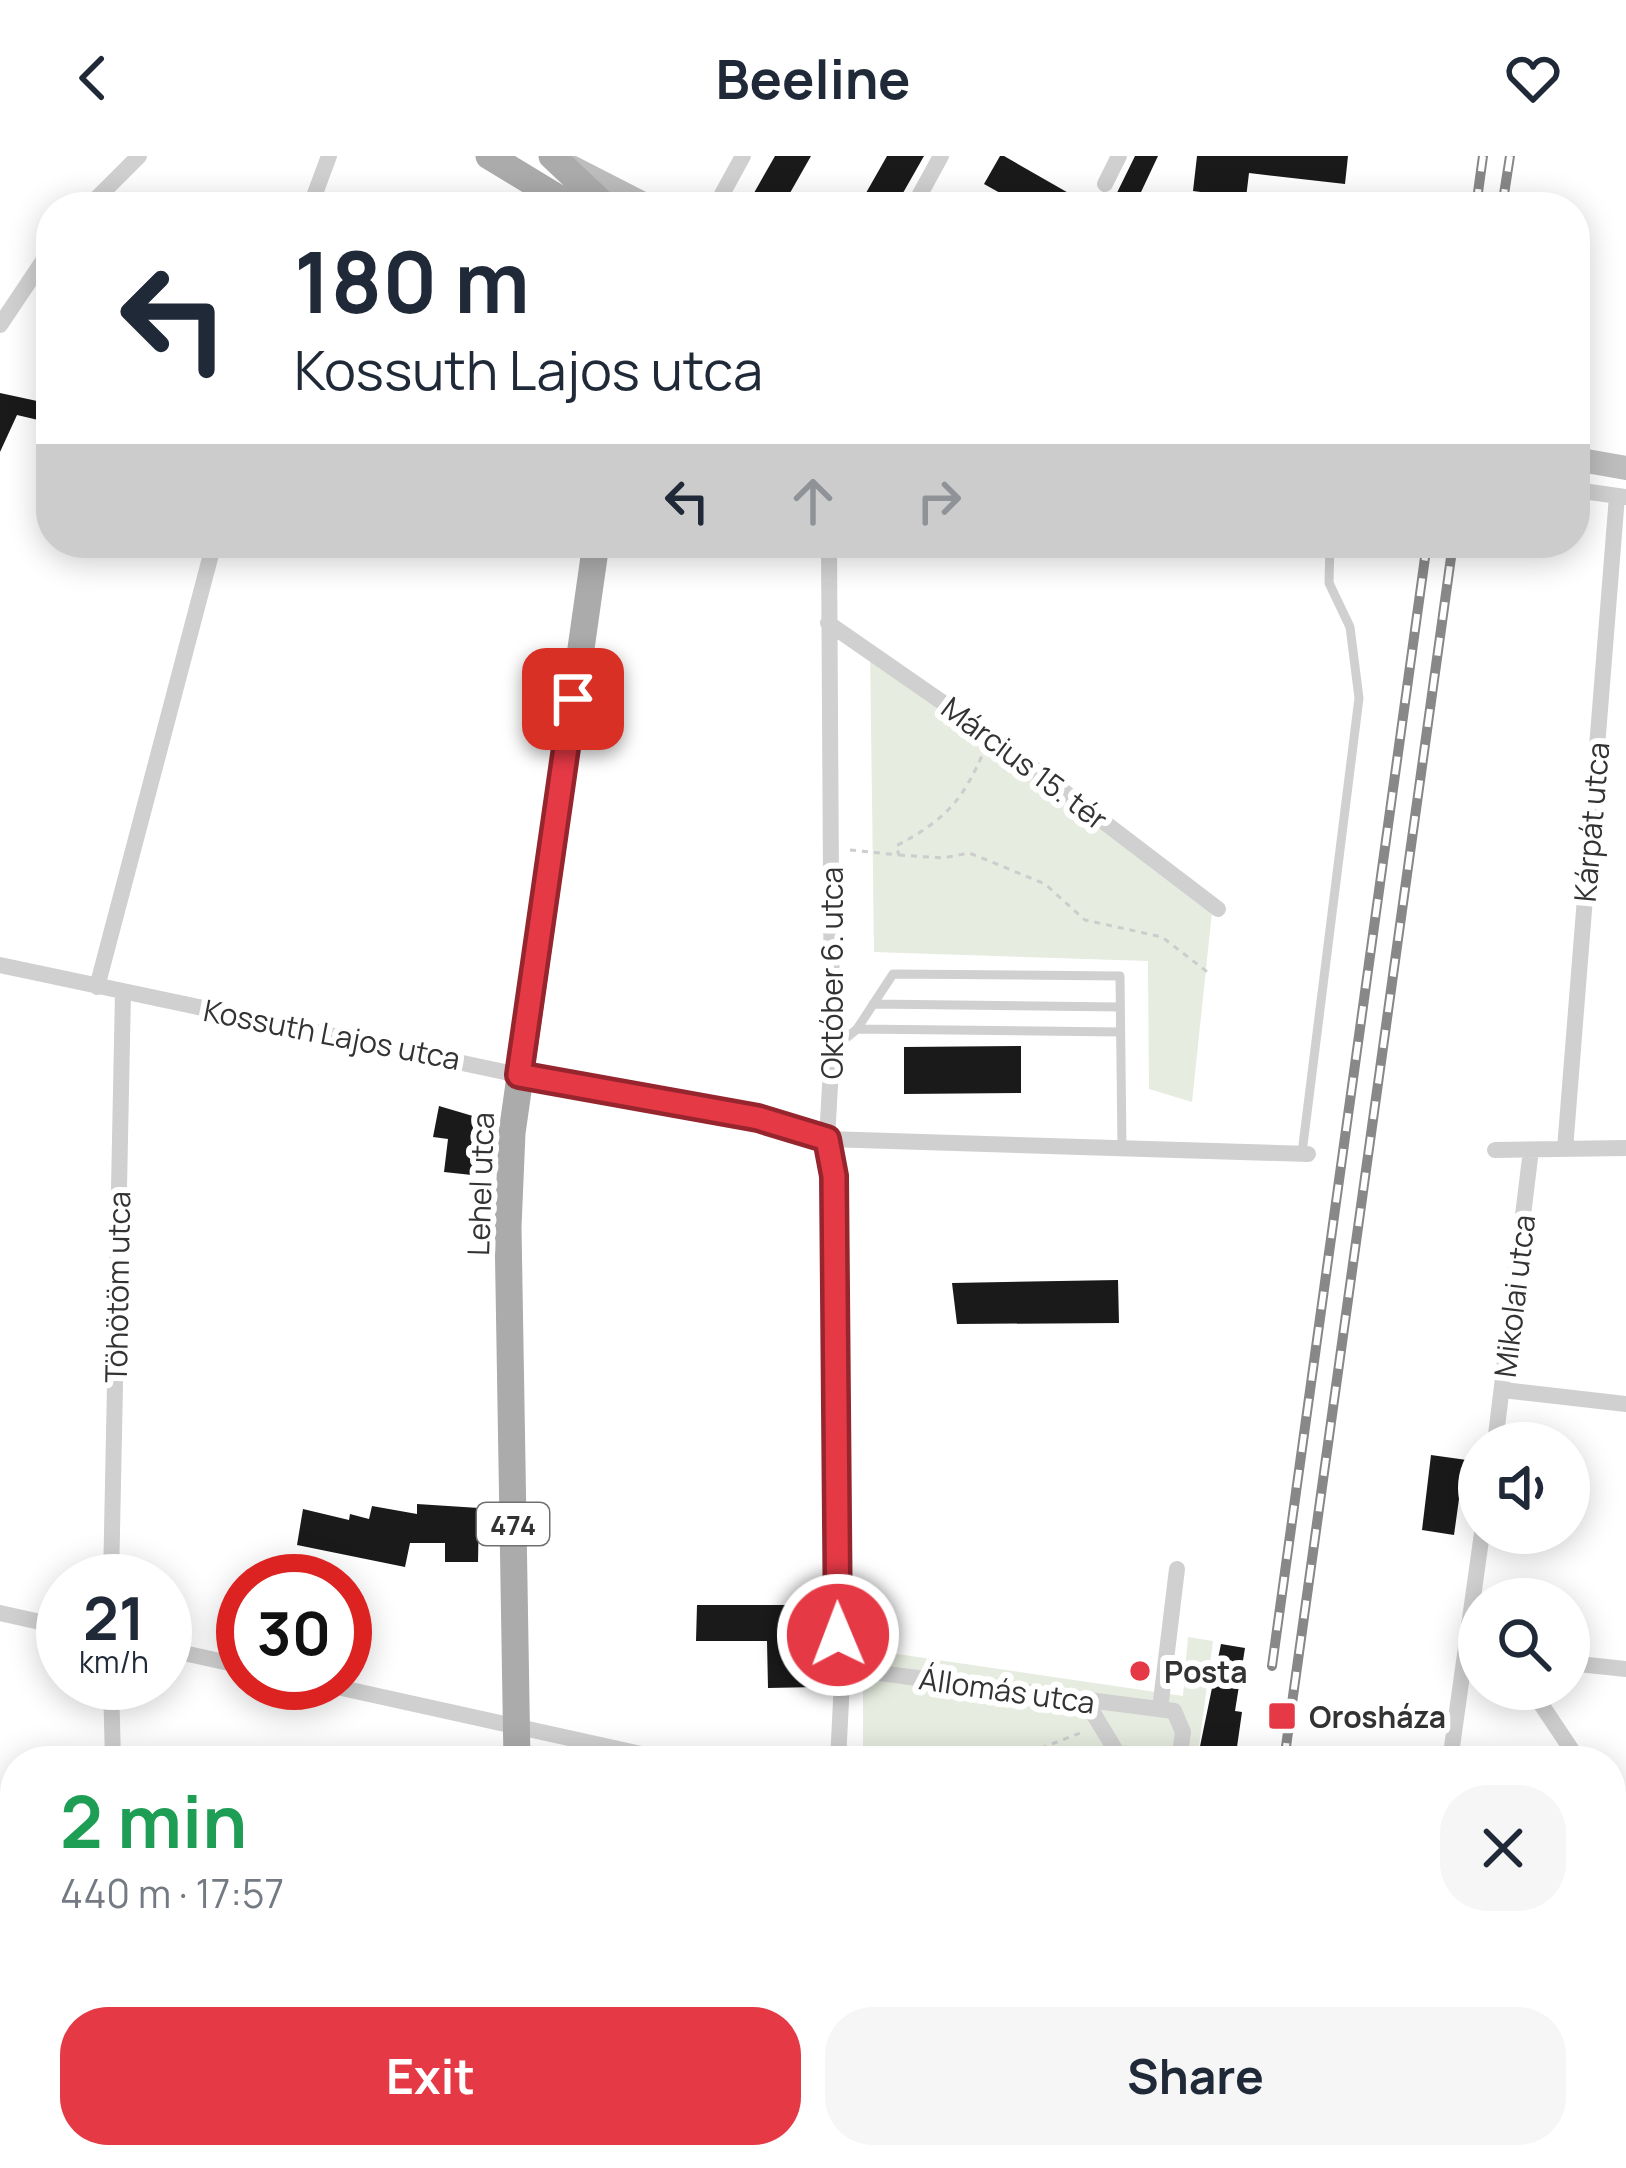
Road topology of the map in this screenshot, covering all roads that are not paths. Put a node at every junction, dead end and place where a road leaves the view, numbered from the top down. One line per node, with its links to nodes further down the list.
1 (139, 156): 9 (street)
2 (329, 156): 10 (street)
3 (489, 156): 11 (main road)
4 (743, 156): 14 (street)
5 (941, 156): 15 (street)
6 (1119, 156): 8 (street)
7 (559, 160): 12 (main road); 13 (main road)
8 (1105, 184)
9 (103, 192)
10 (316, 192)
11 (548, 192)
12 (592, 192)
13 (620, 192)
14 (723, 192)
15 (921, 192)
16 (36, 271): 17 (street)
17 (0, 325)
18 (1590, 461): 19 (main road)
19 (1626, 467)
20 (1590, 492): 21 (street)
21 (1622, 496): 40 (street, Kárpát utca)
22 (210, 558): 29 (street)
23 (594, 558): 36 (main road, Lehel utca / 474)
24 (829, 558): 26 (street, Október 6. utca)
25 (1330, 558): 43 (lane)
26 (828, 623): 27 (street, Március 15. tér); 35 (street, Október 6. utca)
27 (1218, 909)
28 (0, 965): 29 (street, Kossuth Lajos utca)
29 (97, 987): 30 (street, Kossuth Lajos utca)
30 (123, 992): 36 (street, Kossuth Lajos utca); 47 (street, Töhötöm utca)
31 (873, 1004): 32 (lane); 32 (lane); 33 (lane)
32 (1120, 1007): 34 (lane)
33 (856, 1030): 34 (lane); 35 (lane)
34 (1120, 1032): 38 (lane)
35 (832, 1050): 37 (street, Október 6. utca)
36 (519, 1075): 37 (street, Kossuth Lajos utca); 60 (main road, Lehel utca / 474)
37 (827, 1139): 38 (street, Kossuth Lajos utca); 51 (street, Október 6. utca)
38 (1122, 1148): 43 (street, Kossuth Lajos utca)
39 (1626, 1148): 40 (street)
40 (1564, 1149): 42 (street)
41 (1495, 1150): 42 (street)
42 (1531, 1150): 44 (street, Mikolai utca)
43 (1305, 1154)
44 (1503, 1390): 45 (street); 46 (street, Mikolai utca)
45 (1626, 1404)
46 (1499, 1422)
47 (112, 1554)
48 (1177, 1569): 57 (street)
49 (0, 1613): 50 (street)
50 (36, 1621)
51 (843, 1660): 55 (street, Állomás utca); 64 (street, Október 6. utca)
52 (1590, 1665): 53 (street)
53 (1626, 1669)
54 (372, 1694): 60 (street)
55 (1087, 1702): 57 (street, Állomás utca); 65 (street)
56 (112, 1710): 61 (street)
57 (1167, 1710): 66 (street)
58 (1459, 1710): 67 (street)
59 (1545, 1710): 68 (street)
60 (516, 1726): 62 (main road, Lehel utca / 474); 63 (street)
61 (113, 1746)
62 (517, 1746)
63 (606, 1746)
64 (839, 1746)
65 (1113, 1746)
66 (1181, 1746)
67 (1453, 1746)
68 (1569, 1746)

